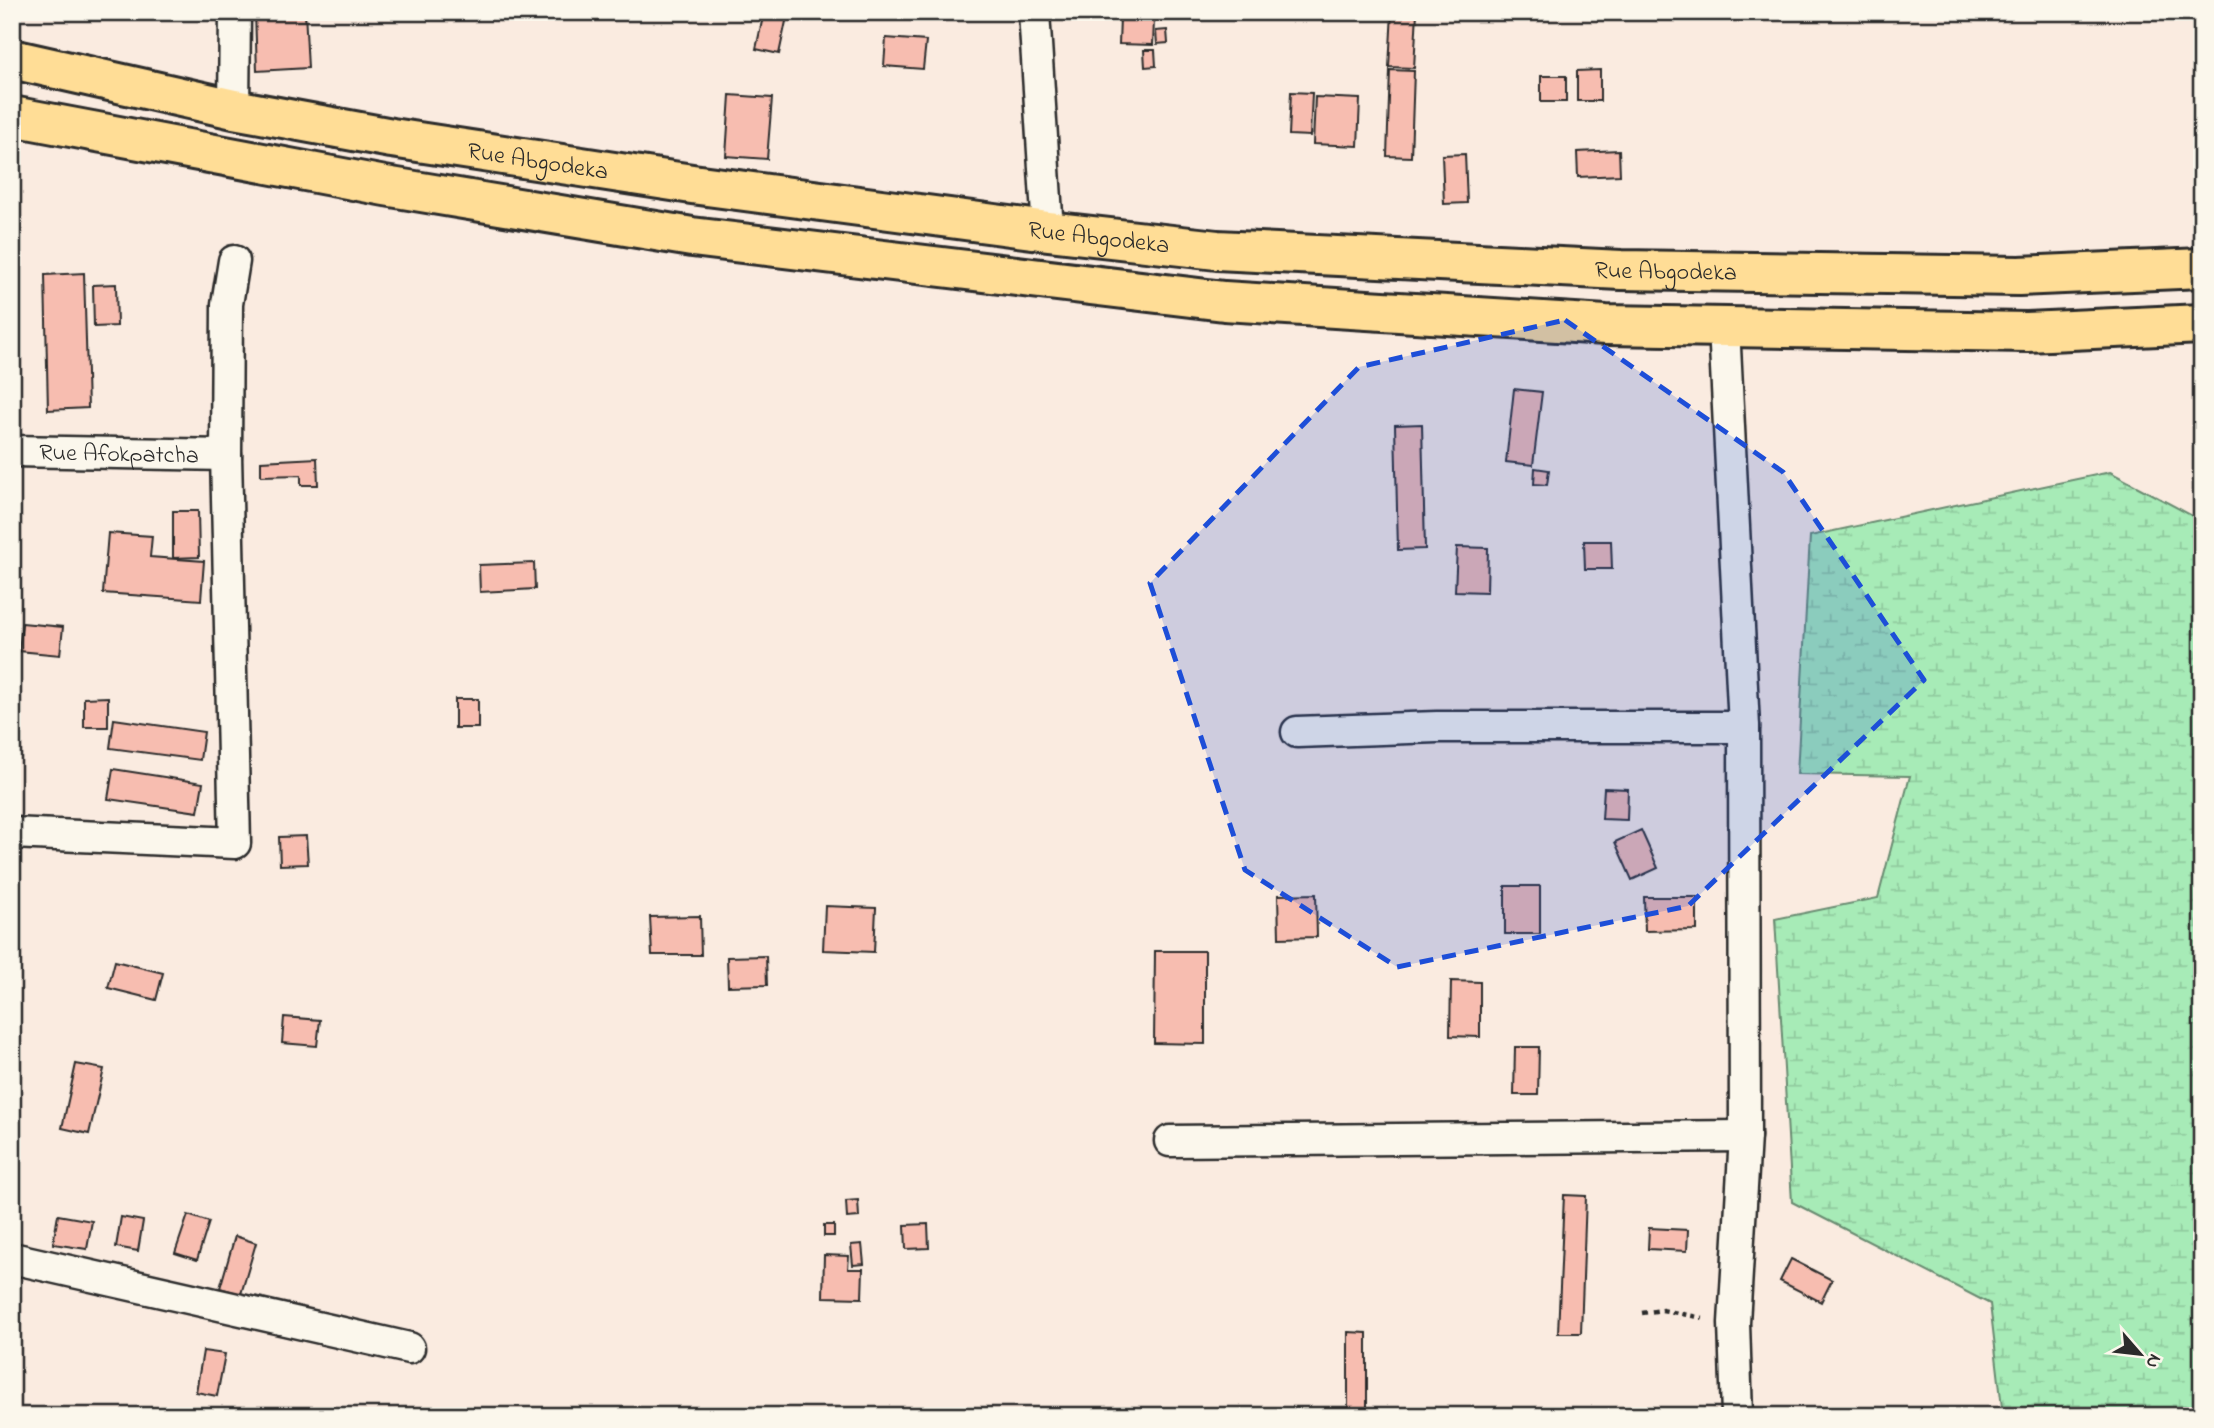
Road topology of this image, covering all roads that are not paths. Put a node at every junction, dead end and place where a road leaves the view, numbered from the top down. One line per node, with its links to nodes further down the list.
1 (235, 12): 4 (street)
2 (1034, 12): 6 (street)
3 (12, 60): 4 (main road, Rue Abgodeka)
4 (234, 109): 6 (main road, Rue Abgodeka)
5 (12, 116): 10 (main road, Rue Abgodeka)
6 (1048, 231): 8 (main road, Rue Abgodeka)
7 (234, 261): 12 (street)
8 (2202, 268)
9 (2202, 324): 10 (main road, Rue Abgodeka)
10 (1724, 327): 13 (street)
11 (12, 451): 12 (street, Rue Afokpatcha)
12 (226, 455): 15 (street)
13 (1744, 727): 14 (street); 16 (street)
14 (1297, 732)
15 (12, 834)
16 (1745, 1136): 17 (street); 20 (street)
17 (1170, 1141)
18 (12, 1258): 19 (street)
19 (409, 1348)
20 (1737, 1416)

